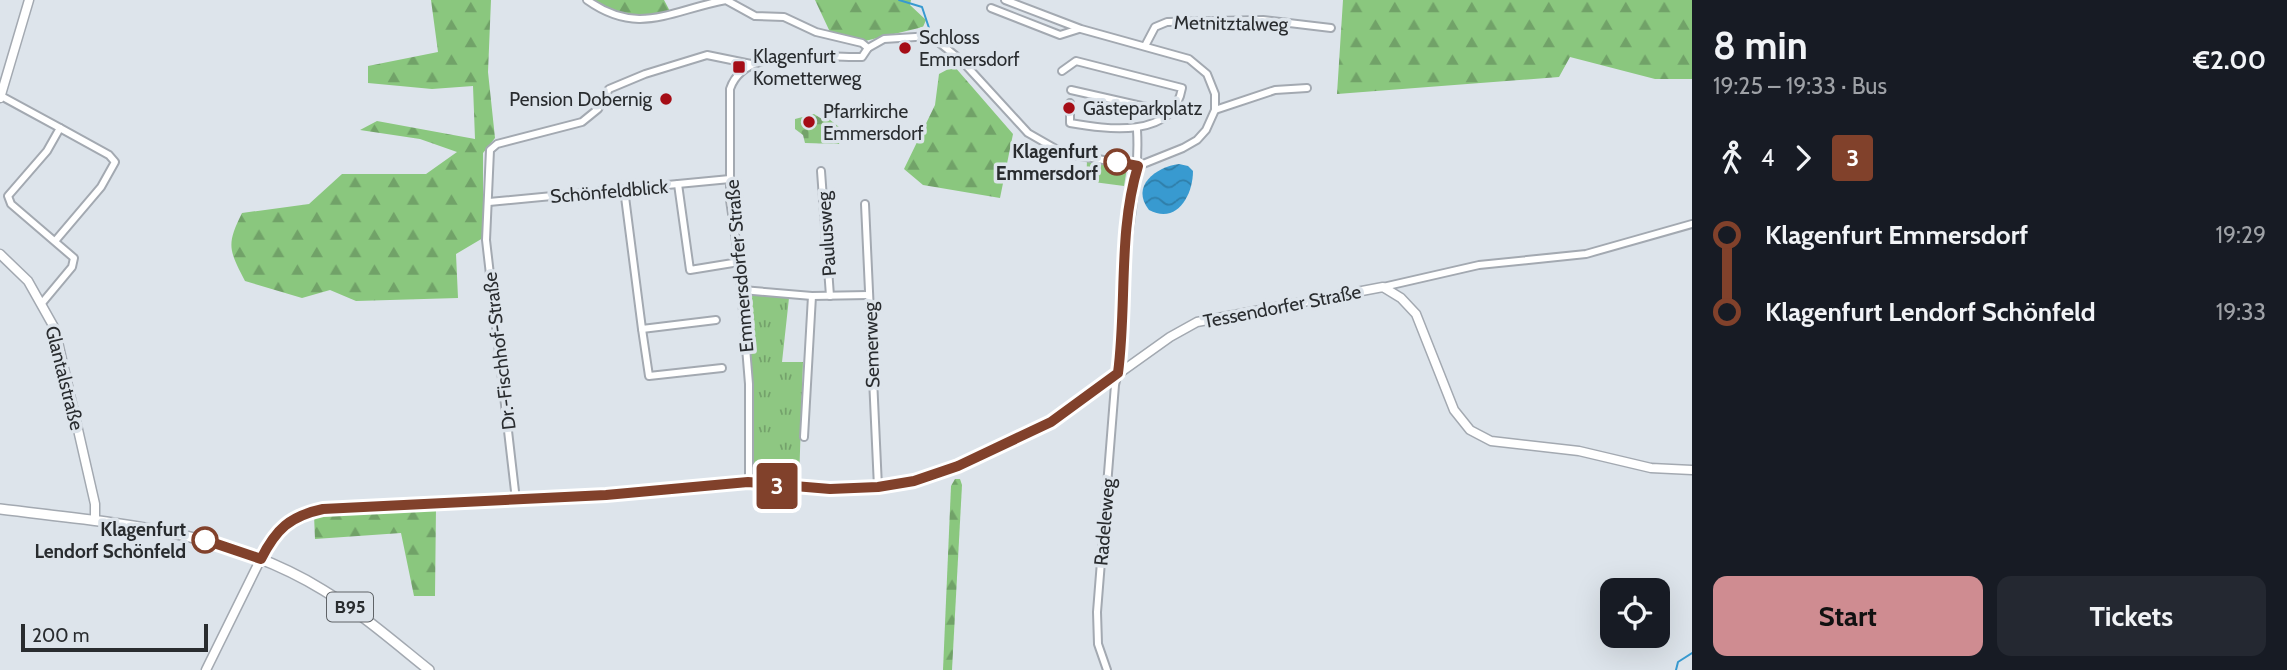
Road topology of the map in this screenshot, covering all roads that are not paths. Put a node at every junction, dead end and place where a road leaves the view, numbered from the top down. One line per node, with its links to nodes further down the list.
1 (29, 0): 15 (street)
2 (587, 0): 8 (street)
3 (1005, 0): 6 (street)
4 (991, 8): 6 (street)
5 (1331, 28): 7 (street, Metnitztalweg)
6 (1081, 29): 7 (street)
7 (1145, 47): 17 (street)
8 (868, 48): 10 (street); 21 (street)
9 (731, 61): 10 (street, Dr.-Fischhof-Straße); 12 (street, Emmersdorfer Straße); 26 (street, Dr.-Fischhof-Straße)
10 (751, 64): 12 (street)
11 (1062, 71): 18 (street)
12 (734, 78): 23 (street, Emmersdorfer Straße)
13 (1307, 88): 17 (street)
14 (1071, 90): 18 (street)
15 (1, 97): 19 (street)
16 (1070, 103): 20 (street)
17 (1215, 110): 21 (street)
18 (1168, 112): 20 (street)
19 (60, 128): 29 (street); 29 (street)
20 (1137, 130): 21 (street, Radeleweg)
21 (1138, 166): 41 (street, Radeleweg)
22 (821, 171): 36 (street, Paulusweg)
23 (730, 179): 24 (street, Schönfeldblick); 31 (street, Emmersdorfer Straße)
24 (678, 184): 25 (street, Schönfeldblick); 31 (street)
25 (624, 189): 26 (street, Schönfeldblick); 39 (street)
26 (489, 202): 46 (street, Dr.-Fischhof-Straße)
27 (865, 204): 34 (street, Semerweg)
28 (1692, 224): 32 (street)
29 (56, 240): 37 (street)
30 (0, 254): 37 (street, Glantalstraße)
31 (739, 262): 33 (street, Emmersdorfer Straße)
32 (1383, 287): 41 (street, Tessendorfer Straße); 43 (street, Tessendorfer Straße)
33 (742, 290): 35 (street); 44 (street, Emmersdorfer Straße)
34 (869, 295): 36 (street); 45 (street, Semerweg)
35 (812, 296): 36 (street); 42 (street)
36 (830, 296)
37 (42, 303): 48 (street, Glantalstraße)
38 (716, 320): 39 (street)
39 (642, 329): 40 (street)
40 (722, 368)
41 (1118, 373): 45 (street, Tessendorfer Straße); 52 (street, Radeleweg)
42 (804, 437)
43 (1692, 470)
44 (748, 482): 45 (street, Tessendorfer Straße); 46 (street, Tessendorfer Straße)
45 (878, 487)
46 (516, 500): 49 (street, Tessendorfer Straße)
47 (0, 509): 48 (main road, B95)
48 (95, 520): 49 (main road, B95)
49 (261, 559): 50 (street, Tessendorfer Straße); 51 (main road, B95)
50 (206, 670)
51 (429, 670)
52 (1107, 670)

